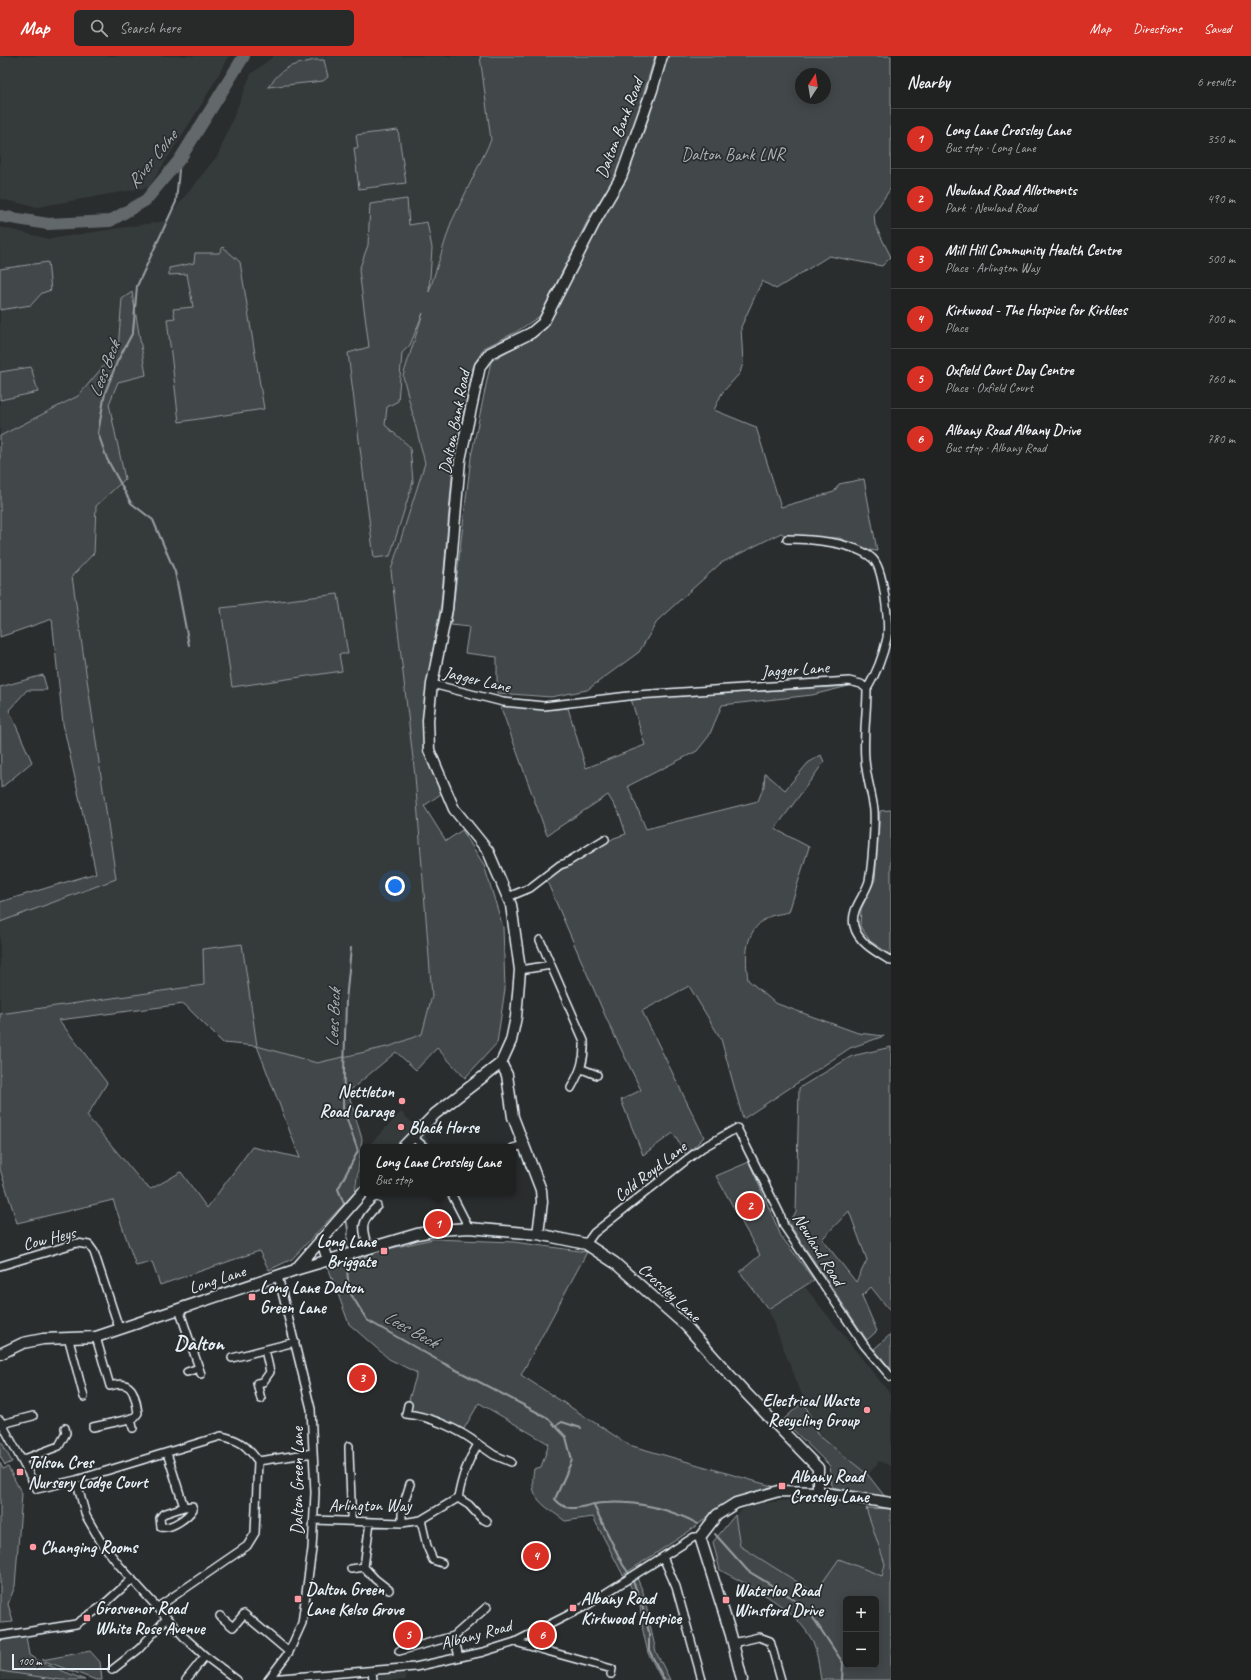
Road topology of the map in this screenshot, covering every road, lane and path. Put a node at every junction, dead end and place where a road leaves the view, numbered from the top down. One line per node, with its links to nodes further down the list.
1 (662, 56): 3 (street, Dalton Bank Road)
2 (787, 540): 4 (street)
3 (432, 684): 4 (street, Jagger Lane); 6 (street, Dalton Bank Road)
4 (867, 689): 8 (street)
5 (605, 839): 6 (street)
6 (508, 898): 10 (street, Dalton Bank Road)
7 (540, 940): 9 (street)
8 (891, 961)
9 (551, 965): 10 (street); 12 (street)
10 (520, 970): 11 (street, Dalton Bank Road)
11 (501, 1064): 16 (street); 19 (street)
12 (582, 1069): 13 (street); 14 (street)
13 (597, 1075)
14 (571, 1088)
15 (737, 1128): 27 (street, Cold Royd Lane); 42 (street, Newland Road)
16 (413, 1137): 17 (street); 18 (street)
17 (407, 1144)
18 (421, 1144)
19 (524, 1145): 20 (street); 25 (street)
20 (516, 1147)
21 (360, 1195): 26 (street)
22 (453, 1196): 24 (street)
23 (377, 1206): 28 (street)
24 (469, 1228): 25 (street, Crossley Lane); 28 (street, Long Lane)
25 (538, 1234): 27 (street, Crossley Lane)
26 (321, 1239): 29 (street); 31 (street)
27 (586, 1244): 61 (street, Crossley Lane)
28 (368, 1247): 29 (street, Long Lane)
29 (332, 1259): 31 (street, Long Lane)
30 (0, 1266): 34 (street, Cow Heys)
31 (295, 1270): 32 (street, Long Lane)
32 (278, 1276): 33 (street, Long Lane); 37 (street, Dalton Green Lane)
33 (179, 1308): 34 (street, Long Lane); 41 (street)
34 (119, 1328): 35 (street, Long Lane)
35 (96, 1337): 36 (street, Long Lane); 47 (street)
36 (69, 1340): 39 (street, Long Lane); 43 (street)
37 (295, 1342): 38 (street); 54 (street, Dalton Green Lane)
38 (265, 1350): 40 (street); 44 (street)
39 (0, 1354)
40 (232, 1358)
41 (187, 1372)
42 (891, 1377)
43 (84, 1397)
44 (260, 1399)
45 (408, 1405): 52 (street)
46 (33, 1416): 48 (street)
47 (131, 1418): 49 (street); 51 (street)
48 (1, 1422): 56 (street)
49 (93, 1427)
50 (65, 1428): 56 (street)
51 (133, 1428)
52 (478, 1444): 58 (street); 62 (street)
53 (349, 1446): 67 (street)
54 (313, 1452): 57 (street); 65 (street, Dalton Green Lane)
55 (167, 1453): 57 (street); 59 (street); 64 (street)
56 (22, 1460): 59 (street)
57 (258, 1461): 78 (street)
58 (511, 1462)
59 (76, 1480): 76 (street)
60 (410, 1484): 70 (street)
61 (818, 1492): 63 (street, Albany Road); 71 (street, Albany Road)
62 (458, 1498): 66 (street, Arlington Way); 68 (street)
63 (891, 1503)
64 (184, 1507)
65 (314, 1520): 67 (street, Arlington Way); 87 (street, Dalton Green Lane)
66 (421, 1520): 70 (street, Arlington Way); 73 (street)
67 (351, 1521): 69 (street, Arlington Way)
68 (487, 1521)
69 (370, 1522): 70 (street, Arlington Way); 74 (street)
70 (402, 1523)
71 (700, 1537): 72 (street, Albany Road); 85 (street)
72 (663, 1557): 84 (street, Albany Road); 97 (street)
73 (442, 1563)
74 (364, 1567): 75 (street); 77 (street)
75 (351, 1568)
76 (132, 1579): 78 (street); 82 (street)
77 (389, 1590)
78 (158, 1607): 81 (street)
79 (487, 1607): 83 (street)
80 (220, 1616): 87 (street)
81 (167, 1618): 88 (street); 90 (street)
82 (0, 1636)
83 (454, 1636): 86 (street); 89 (street)
84 (515, 1642): 89 (street, Albany Road); 92 (street)
85 (733, 1643): 98 (street); 99 (street)
86 (399, 1651)
87 (288, 1652): 93 (street, Dalton Green Lane)
88 (205, 1656): 94 (street); 95 (street)
89 (459, 1657): 91 (street, Albany Road)
90 (112, 1670)
91 (372, 1671): 93 (street, Albany Road); 96 (street)
92 (611, 1674)
93 (268, 1679)
94 (186, 1680)
95 (237, 1680)
96 (373, 1680)
97 (702, 1680)
98 (742, 1680)
99 (781, 1680)

